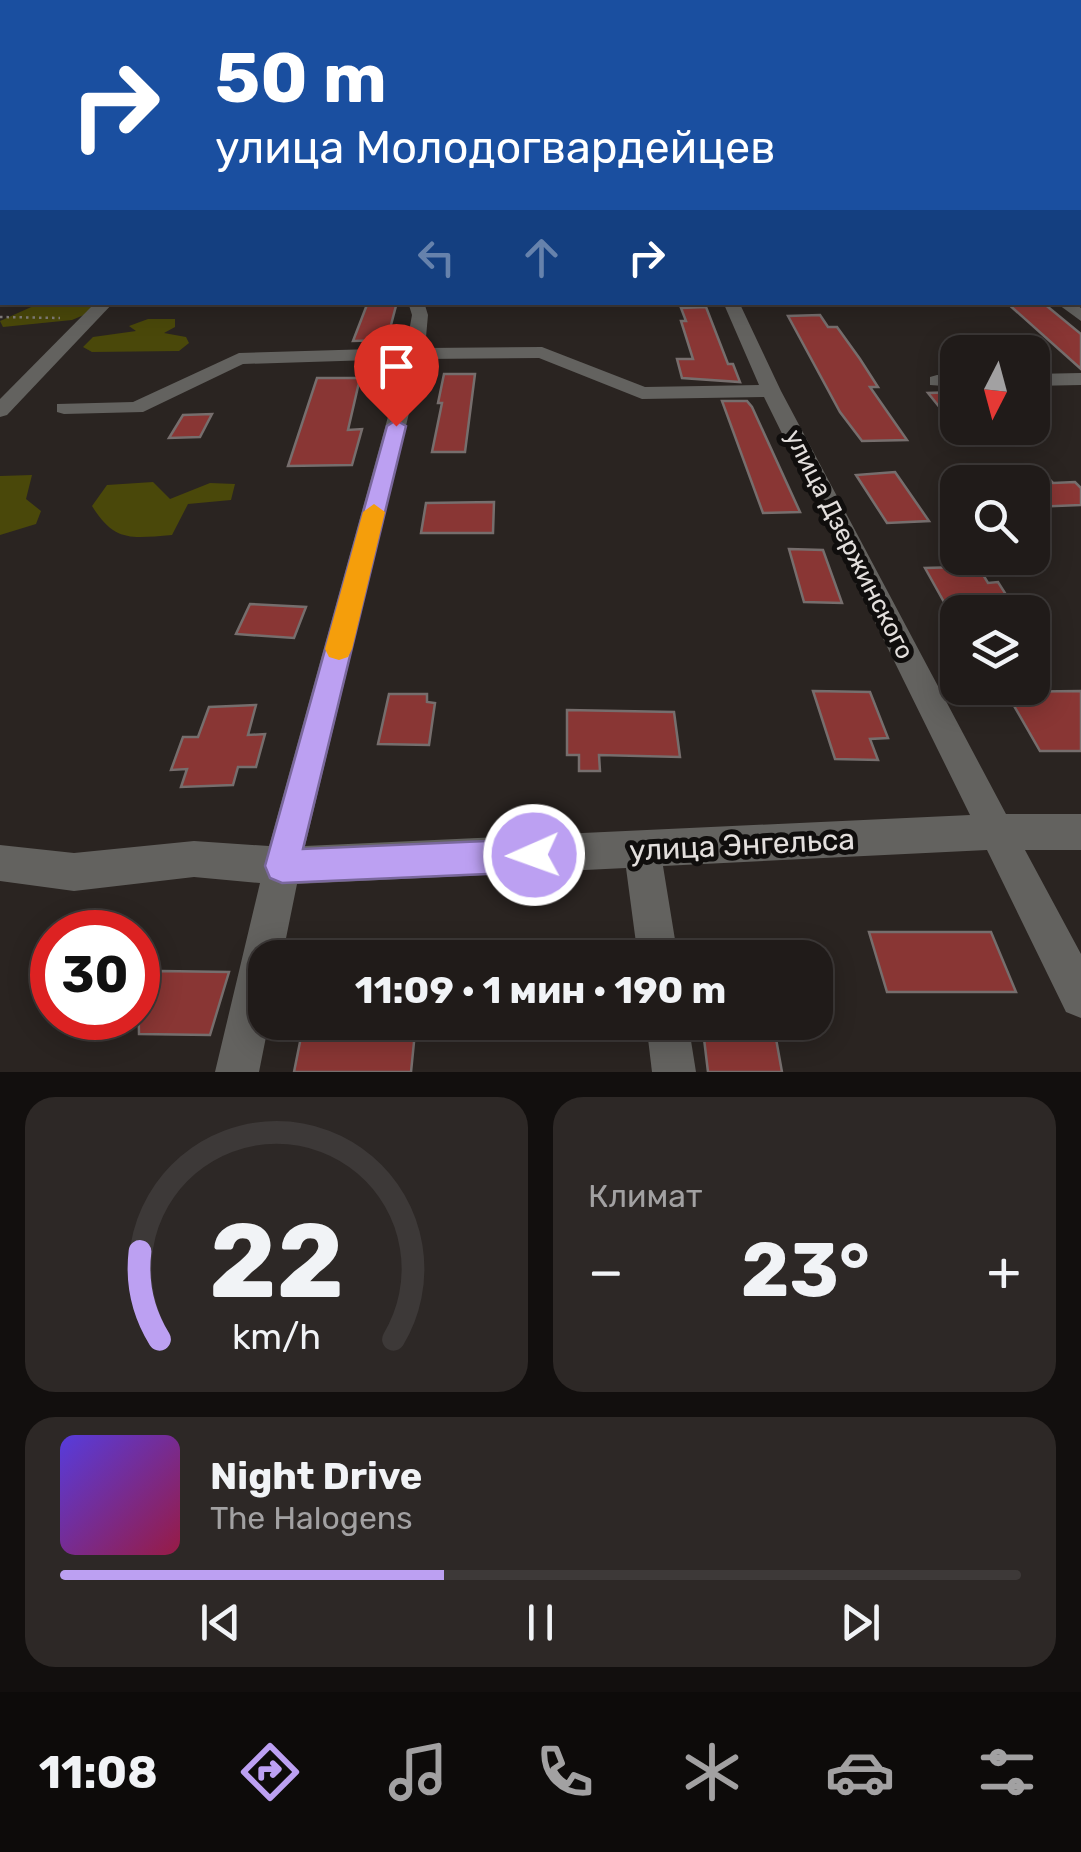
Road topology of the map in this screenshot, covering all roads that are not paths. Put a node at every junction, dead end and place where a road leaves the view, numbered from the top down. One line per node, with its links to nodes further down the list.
1 (417, 305): 4 (street)
2 (732, 305): 7 (street, улица Дзержинского)
3 (100, 310): 9 (street)
4 (415, 352): 7 (street); 8 (street); 14 (street)
5 (1081, 379): 6 (street)
6 (1050, 380)
7 (771, 391): 10 (street, улица Дзержинского)
8 (64, 408)
9 (0, 412)
10 (998, 832): 11 (street, улица Энгельса); 12 (street, улица Энгельса); 16 (street, улица Дзержинского)
11 (1081, 832)
12 (642, 850): 14 (street, улица Энгельса); 15 (street)
13 (0, 863): 14 (street, улица Энгельса)
14 (282, 866): 18 (street)
15 (655, 940)
16 (1081, 997)
17 (670, 1040): 19 (street)
18 (237, 1072)
19 (674, 1072)

